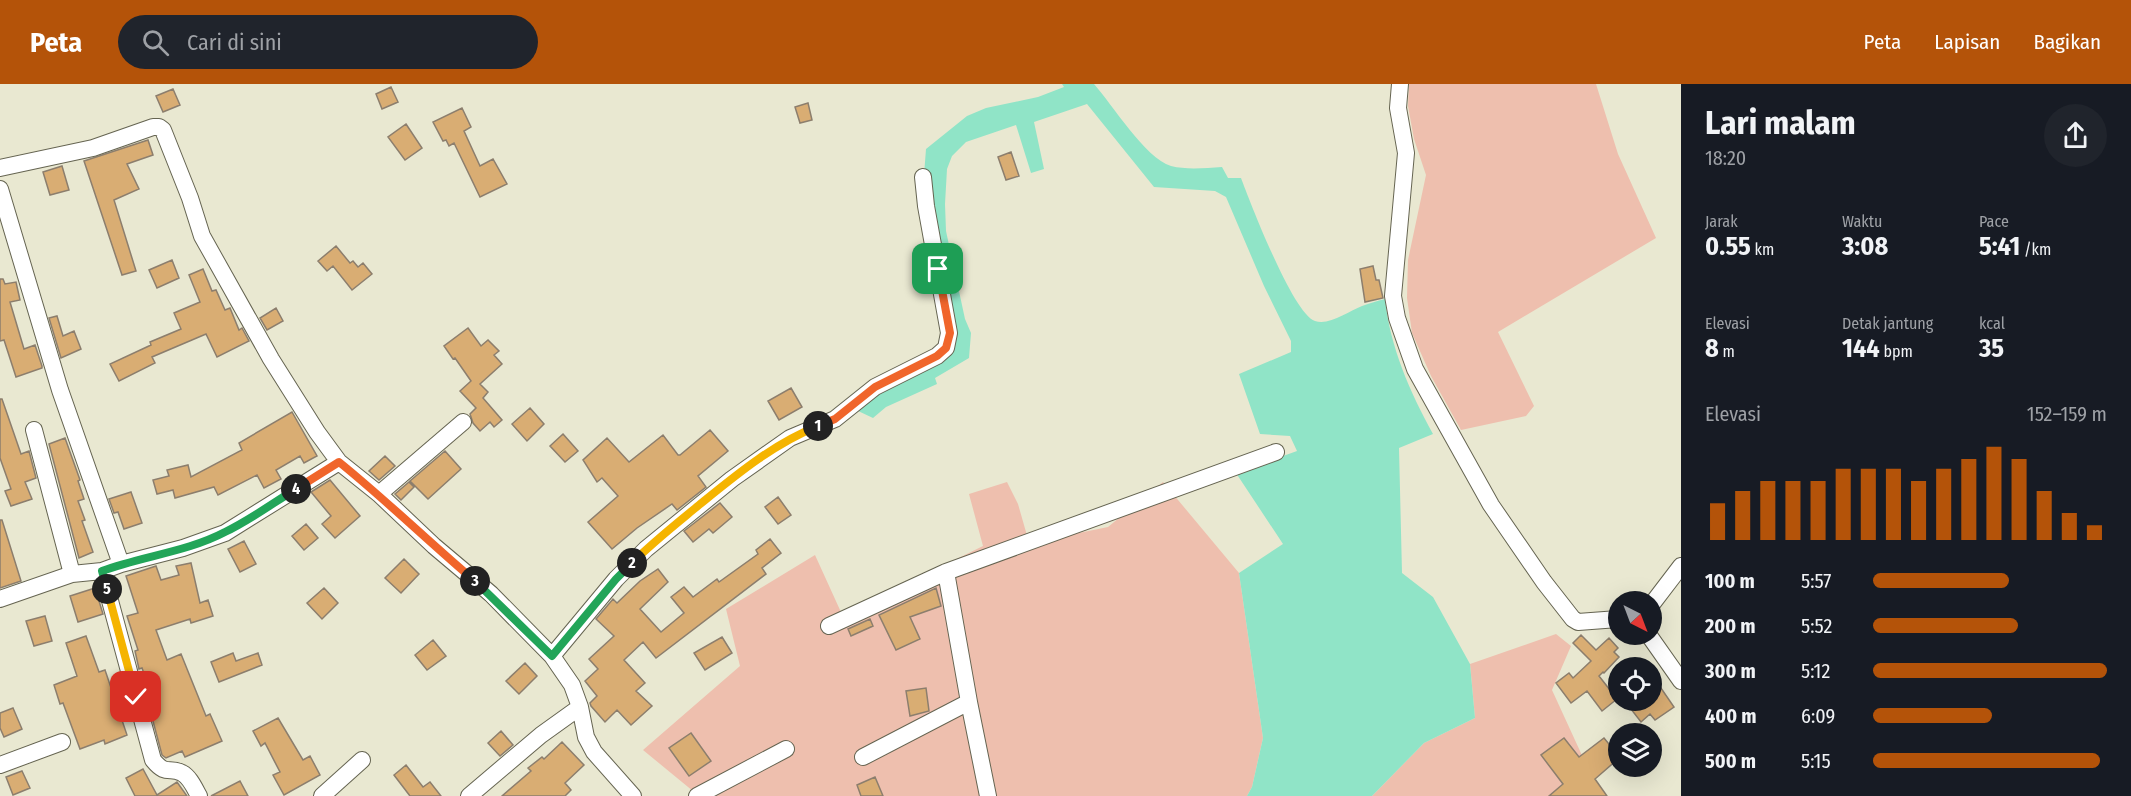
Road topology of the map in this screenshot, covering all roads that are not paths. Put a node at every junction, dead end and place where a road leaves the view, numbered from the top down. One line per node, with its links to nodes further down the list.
1 (1400, 84): 17 (street)
2 (0, 168): 8 (street)
3 (923, 177): 20 (street)
4 (0, 189): 10 (street)
5 (463, 422): 9 (street)
6 (34, 430): 14 (street)
7 (1276, 452): 13 (street)
8 (339, 462): 9 (street); 10 (street)
9 (379, 494): 20 (street)
10 (121, 564): 12 (street)
11 (1681, 566): 15 (street)
12 (102, 571): 14 (street); 29 (street)
13 (946, 572): 18 (street); 22 (street)
14 (72, 574): 16 (street)
15 (1662, 591)
16 (0, 598)
17 (1608, 621)
18 (829, 626)
19 (1656, 645): 21 (street)
20 (552, 656): 23 (street)
21 (1681, 681)
22 (969, 702): 26 (street); 34 (street)
23 (580, 707): 31 (street); 32 (street)
24 (62, 742): 28 (street)
25 (786, 749): 33 (street)
26 (863, 757)
27 (362, 760): 30 (street)
28 (0, 765)
29 (199, 796)
30 (322, 796)
31 (469, 796)
32 (633, 796)
33 (697, 796)
34 (988, 796)

